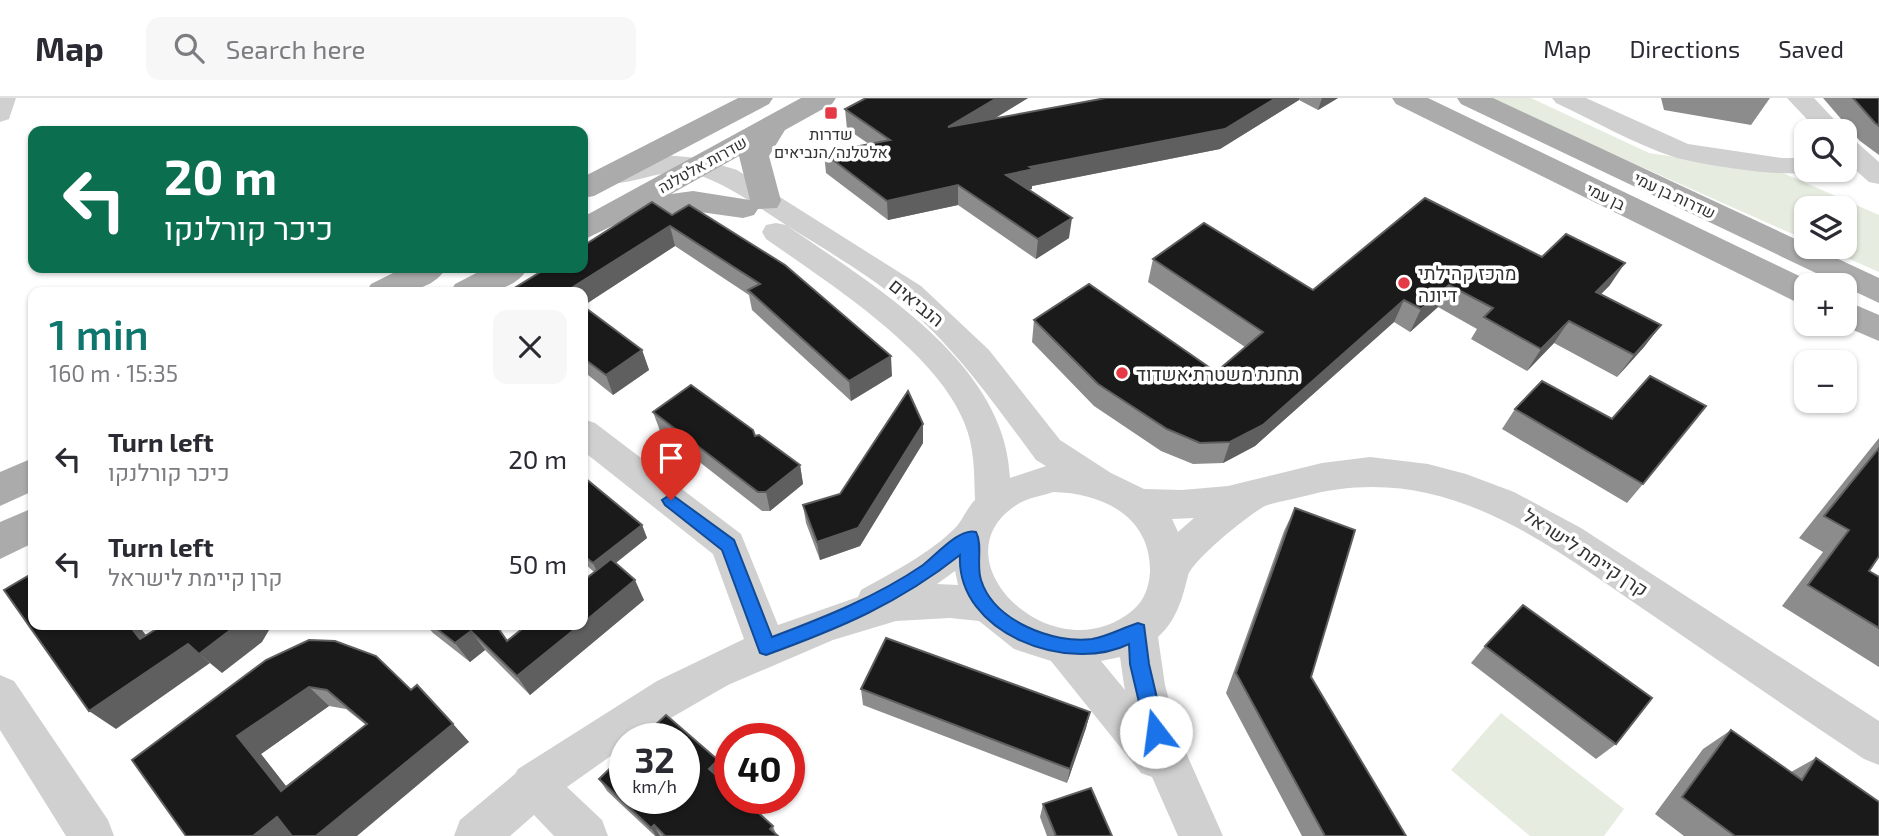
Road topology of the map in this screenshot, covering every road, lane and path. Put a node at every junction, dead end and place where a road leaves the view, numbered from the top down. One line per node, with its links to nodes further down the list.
1 (3, 98): 8 (street)
2 (822, 98): 10 (main road, שדרות אלטלנה)
3 (1406, 98): 20 (main road, בן עמי)
4 (1471, 98): 21 (main road, שדרות בן עמי)
5 (1565, 98): 12 (street)
6 (1800, 98): 9 (street)
7 (747, 104): 11 (street); 13 (main road, שדרות אלטלנה)
8 (0, 114)
9 (1820, 119)
10 (775, 123): 11 (main road, שדרות אלטלנה); 14 (main road)
11 (698, 166): 13 (street, הנביאים); 14 (street, הנביאים); 15 (main road, שדרות אלטלנה)
12 (1794, 166)
13 (595, 183)
14 (754, 205): 15 (main road); 26 (street, הנביאים); 29 (street, הנביאים)
15 (588, 227)
16 (420, 273): 18 (main road)
17 (503, 273): 19 (main road)
18 (393, 287)
19 (476, 287)
20 (1794, 287)
21 (1879, 292)
22 (1857, 318): 23 (main road)
23 (1879, 329)
24 (588, 436): 38 (street)
25 (28, 475): 27 (main road)
26 (1098, 482): 29 (street); 30 (street)
27 (0, 490)
28 (1257, 494): 30 (street, קרן קיימת לישראל); 34 (street, קרן קיימת לישראל); 41 (street, קרן קיימת לישראל)
29 (993, 502): 32 (street)
30 (1137, 503): 34 (street)
31 (28, 527): 33 (main road)
32 (970, 537): 35 (street); 36 (street)
33 (0, 542)
34 (1172, 566): 37 (street)
35 (986, 605): 36 (street); 39 (street)
36 (853, 614): 38 (street)
37 (1138, 631): 39 (street); 42 (street)
38 (766, 647): 43 (street)
39 (1064, 647): 42 (street)
40 (0, 694): 44 (street)
41 (1879, 745)
42 (1169, 774): 47 (street)
43 (533, 784): 45 (street); 46 (street)
44 (92, 836)
45 (476, 836)
46 (586, 836)
47 (1201, 836)

